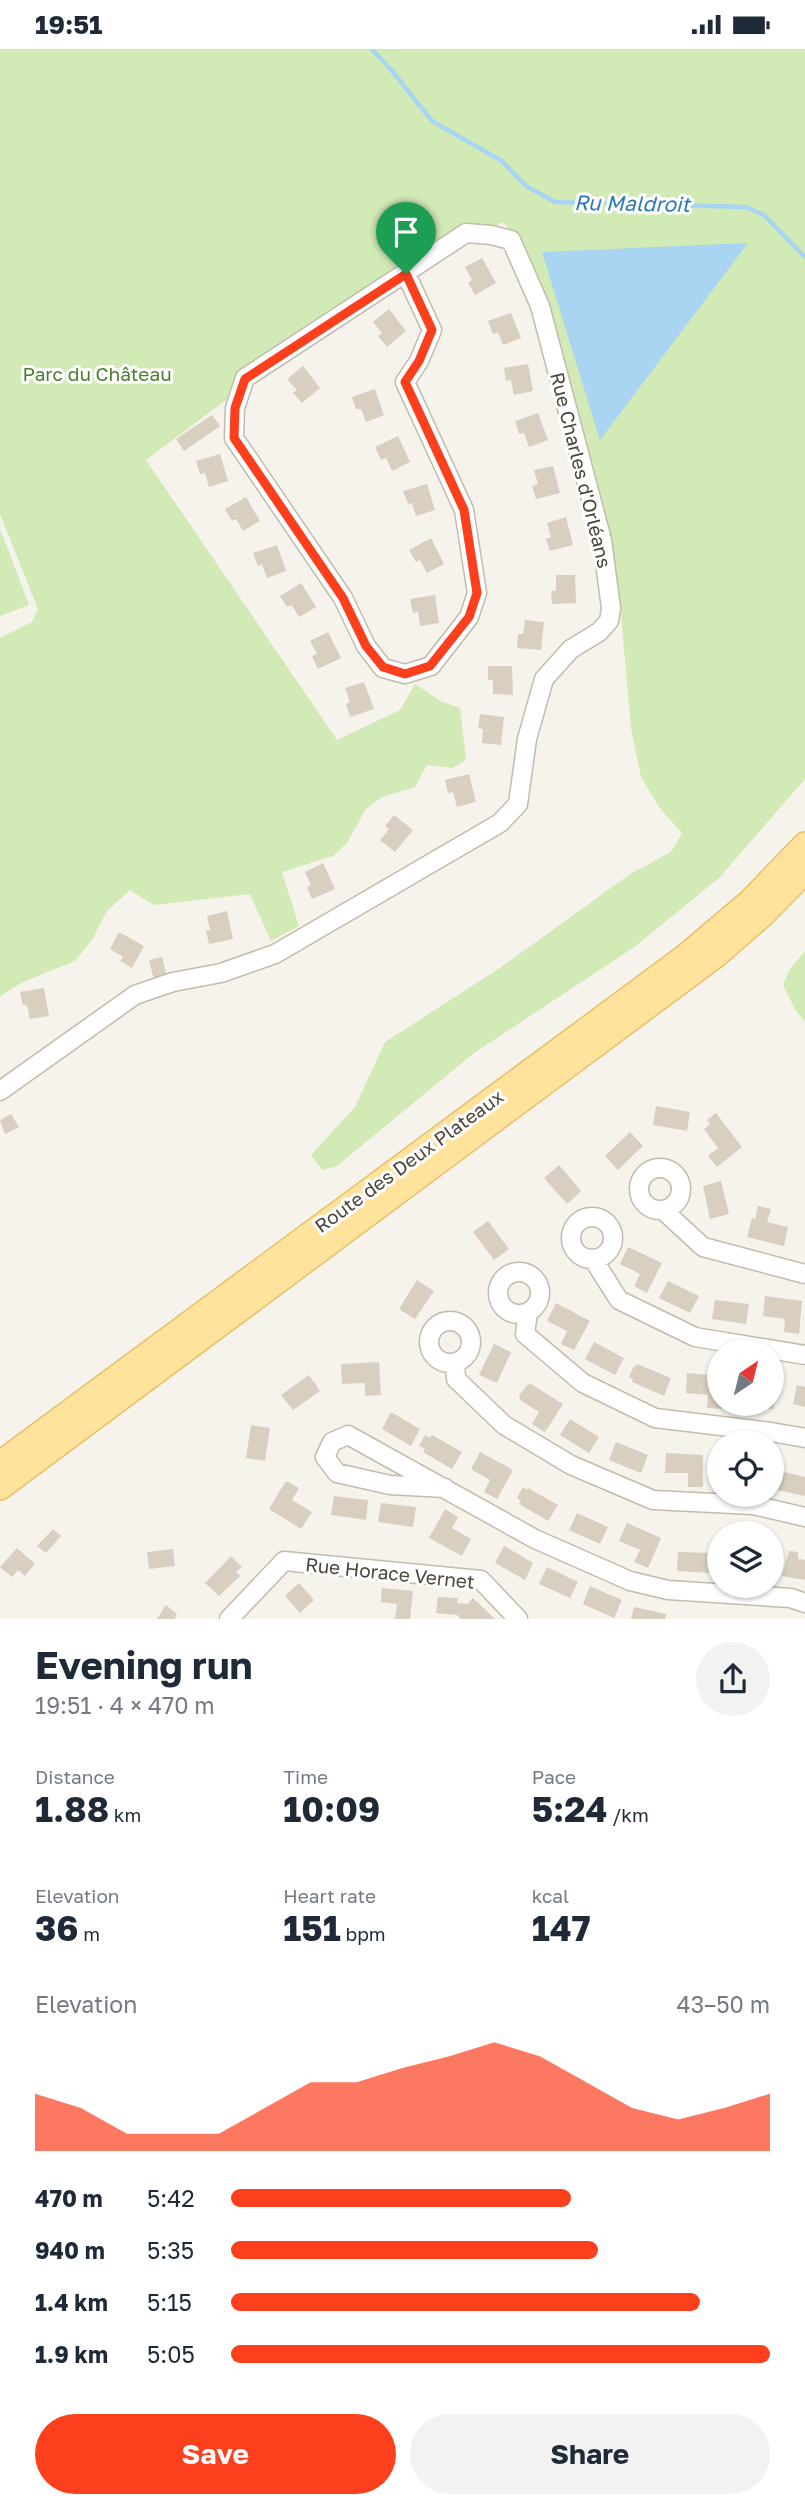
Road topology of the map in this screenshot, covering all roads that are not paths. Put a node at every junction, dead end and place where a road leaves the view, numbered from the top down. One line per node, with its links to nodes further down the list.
1 (406, 274): 1 (street, Rue Charles d'Orléans); 4 (street, Rue Charles d'Orléans)
2 (805, 844): 12 (main road, Route des Deux Plateaux)
3 (805, 873): 13 (main road, Route des Deux Plateaux)
4 (0, 1091)
5 (663, 1210): 7 (street)
6 (593, 1259): 9 (street)
7 (805, 1274)
8 (528, 1312): 11 (street)
9 (805, 1355)
10 (456, 1363): 15 (street)
11 (805, 1438)
12 (0, 1463)
13 (0, 1488)
14 (445, 1488): 14 (street); 16 (street)
15 (805, 1517)
16 (805, 1603)
17 (229, 1619): 18 (street, Rue Horace Vernet)
18 (518, 1619)

